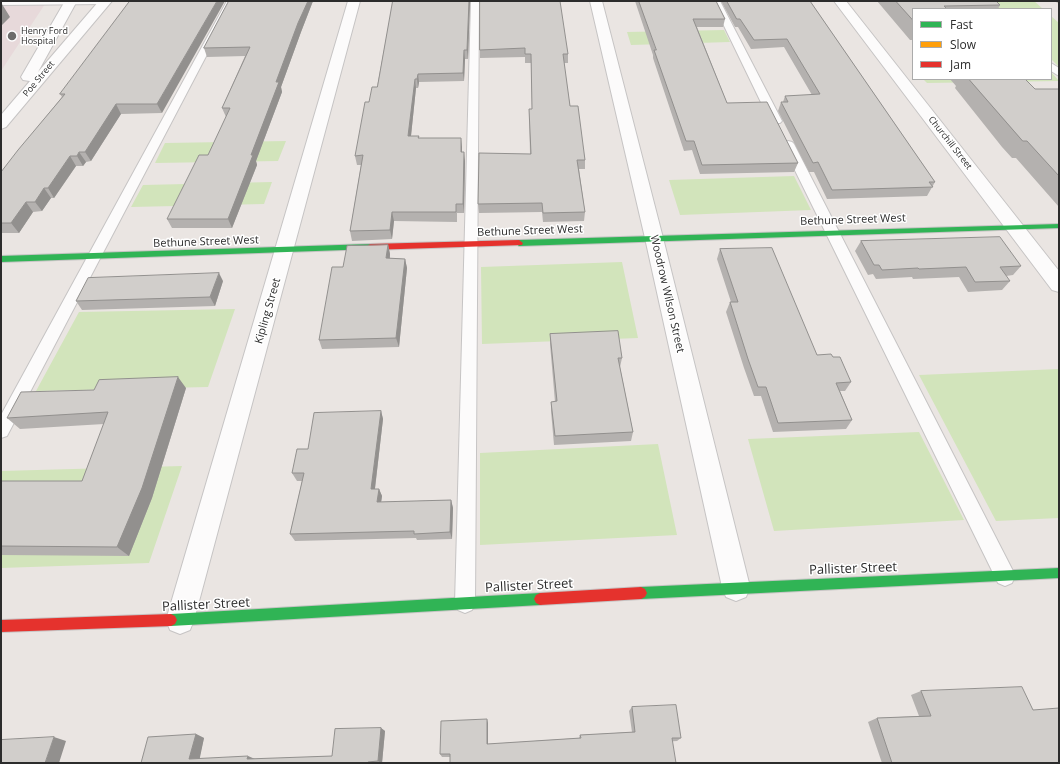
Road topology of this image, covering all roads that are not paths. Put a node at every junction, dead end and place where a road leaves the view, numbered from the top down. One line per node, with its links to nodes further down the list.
1 (71, 1): 2 (lane); 9 (lane); 10 (street, Poe Street)
2 (105, 1): 10 (street, Poe Street)
3 (231, 1): 17 (lane)
4 (354, 1): 16 (street, Kipling Street)
5 (475, 1): 15 (lane)
6 (596, 1): 14 (street, Woodrow Wilson Street)
7 (716, 1): 13 (lane)
8 (840, 1): 12 (street, Churchill Street)
9 (1, 2)
10 (3, 122)
11 (1059, 226): 12 (street, Bethune Street West)
12 (1015, 227): 13 (street, Bethune Street West); 19 (street, Churchill Street)
13 (833, 233): 14 (street, Bethune Street West); 22 (lane)
14 (654, 238): 15 (street, Bethune Street West); 23 (street, Woodrow Wilson Street)
15 (471, 245): 16 (street, Bethune Street West); 24 (lane)
16 (285, 251): 17 (street, Bethune Street West); 25 (street, Kipling Street)
17 (94, 257): 18 (street, Bethune Street West); 20 (lane)
18 (1, 259)
19 (1059, 284)
20 (1, 431)
21 (1059, 573): 22 (street, Pallister Street)
22 (1005, 576): 23 (street, Pallister Street)
23 (736, 587): 24 (street, Pallister Street)
24 (465, 603): 25 (street, Pallister Street)
25 (180, 620): 26 (street, Pallister Street)
26 (1, 626)

